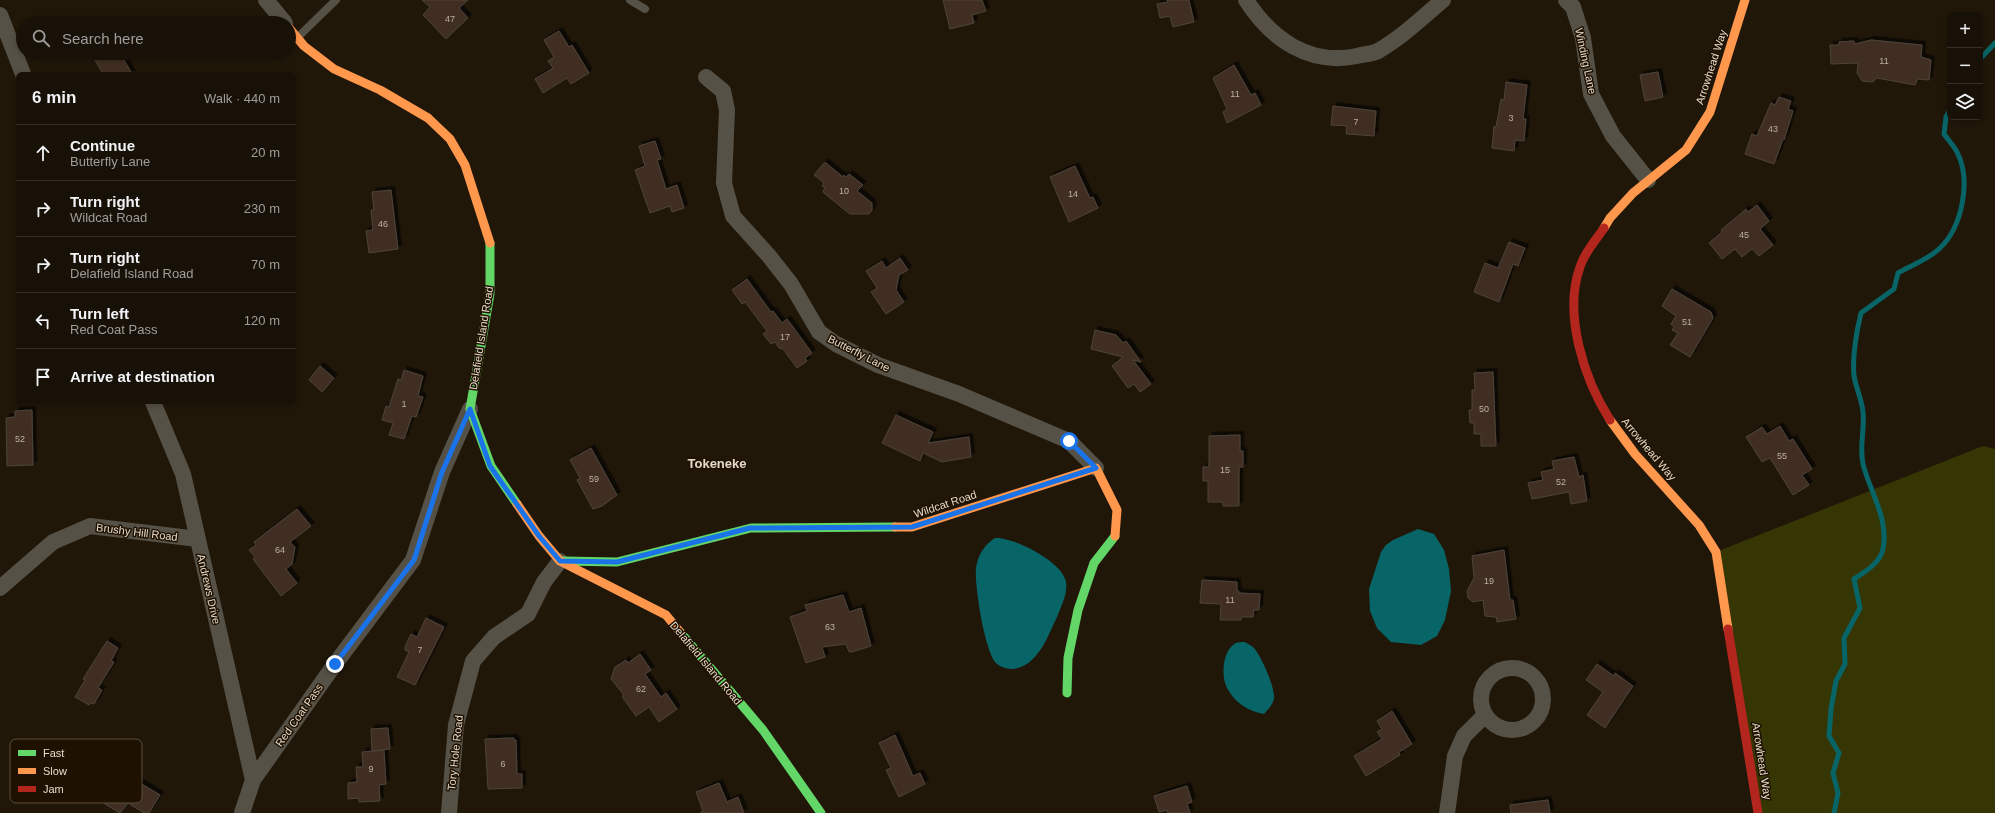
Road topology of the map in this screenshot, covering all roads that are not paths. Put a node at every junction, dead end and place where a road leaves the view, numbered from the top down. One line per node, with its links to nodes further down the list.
1 (266, 0): 10 (street)
2 (336, 0): 11 (lane)
3 (630, 0): 8 (lane)
4 (1246, 0): 5 (street)
5 (1443, 0)
6 (1566, 0): 16 (street, Winding Lane)
7 (1745, 0): 16 (street, Arrowhead Way)
8 (645, 8)
9 (0, 15): 12 (street)
10 (279, 16)
11 (297, 38): 18 (street, Delafield Island Road)
12 (16, 58)
13 (17, 60): 14 (street)
14 (21, 72)
15 (706, 77): 19 (street, Butterfly Lane)
16 (1648, 180): 30 (street, Arrowhead Way)
17 (154, 404): 20 (street, Andrews Drive)
18 (470, 409): 21 (street, Delafield Island Road); 25 (street, Red Coat Pass)
19 (1096, 468): 21 (street, Wildcat Road); 23 (street)
20 (198, 539): 22 (street, Brushy Hill Road); 25 (street, Andrews Drive)
21 (560, 561): 27 (street, Tory Hole Road); 28 (street, Delafield Island Road)
22 (0, 588)
23 (1067, 693)
24 (1485, 715): 29 (street)
25 (253, 780): 26 (street, Red Coat Pass)
26 (242, 813)
27 (449, 813)
28 (821, 813)
29 (1447, 813)
30 (1758, 813)

